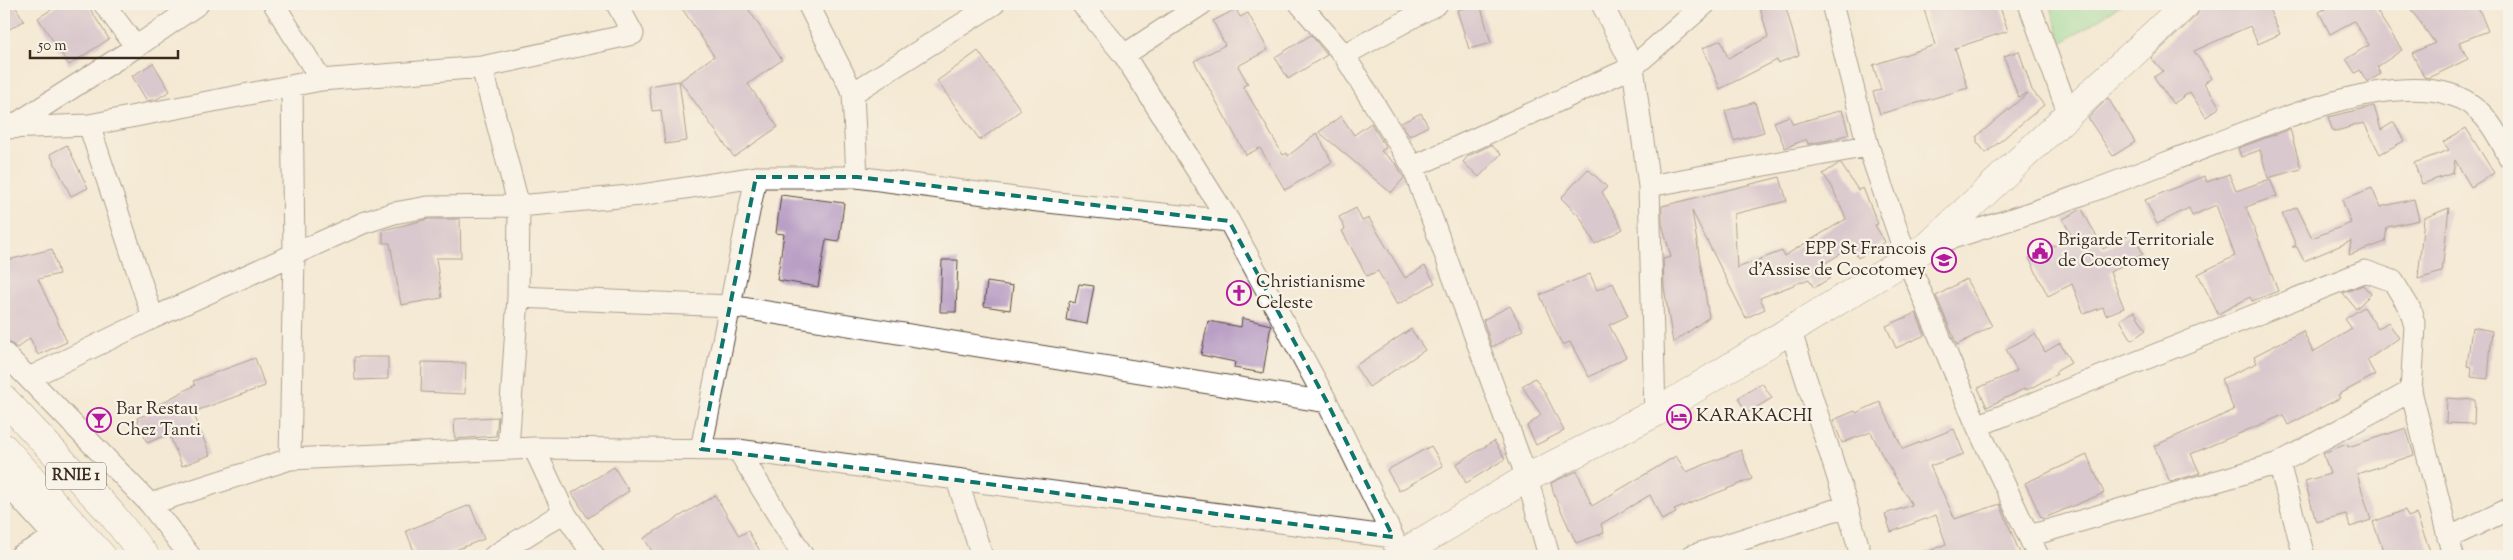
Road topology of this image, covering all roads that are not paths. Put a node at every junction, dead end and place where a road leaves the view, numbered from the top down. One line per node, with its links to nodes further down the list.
1 (104, 4): 16 (street)
2 (198, 4): 16 (street)
3 (274, 4): 21 (street)
4 (617, 4): 19 (street)
5 (994, 4): 23 (street)
6 (1082, 4): 17 (street)
7 (1202, 4): 17 (street)
8 (1300, 4): 18 (street)
9 (1438, 4): 18 (street)
10 (1602, 4): 20 (street)
11 (1705, 4): 20 (street)
12 (1832, 4): 27 (street)
13 (2029, 4): 24 (street)
14 (2186, 4): 24 (main road)
15 (816, 8): 23 (street)
16 (136, 47): 25 (street)
17 (1124, 55): 34 (street)
18 (1344, 55): 29 (street)
19 (482, 67): 21 (street); 33 (street)
20 (1633, 67): 29 (street); 32 (street)
21 (322, 80): 22 (street)
22 (292, 87): 26 (street); 36 (street)
23 (853, 93): 31 (street)
24 (2069, 115): 35 (main road)
25 (6, 124): 26 (street)
26 (89, 125): 39 (street)
27 (1868, 146): 32 (street); 35 (street)
28 (2509, 157): 35 (street)
29 (1413, 167): 55 (street)
30 (756, 177): 31 (street); 33 (street); 38 (street)
31 (857, 177): 34 (street)
32 (1649, 186): 46 (street)
33 (519, 206): 36 (street); 37 (street)
34 (1229, 221): 45 (street)
35 (1917, 252): 40 (main road); 47 (street)
36 (294, 254): 39 (street); 53 (street)
37 (518, 297): 38 (street); 50 (street)
38 (730, 306): 45 (street); 51 (street)
39 (153, 318): 42 (street)
40 (1790, 329): 46 (main road); 59 (street)
41 (4, 353): 42 (street)
42 (29, 378): 58 (street)
43 (2412, 391): 47 (street); 54 (street); 64 (street)
44 (4, 399): 69 (main road, RNIE 1)
45 (1327, 402): 65 (street)
46 (1655, 413): 55 (main road)
47 (1977, 426): 62 (street)
48 (4, 448): 68 (main road, RNIE 1)
49 (534, 448): 50 (street); 51 (street); 61 (street)
50 (508, 449): 53 (street)
51 (701, 449): 52 (street)
52 (738, 450): 56 (street); 73 (street)
53 (290, 459): 58 (street)
54 (2279, 463): 62 (street); 79 (street)
55 (1527, 478): 65 (main road); 75 (street)
56 (957, 480): 65 (street); 74 (street)
57 (4, 481): 63 (street)
58 (150, 504): 70 (street)
59 (1848, 506): 76 (street); 77 (street)
60 (2509, 509): 64 (street)
61 (564, 512): 71 (street); 72 (street)
62 (2029, 536): 78 (street)
63 (56, 537): 66 (street); 67 (street)
64 (2450, 547)
65 (1396, 550)
66 (20, 556)
67 (72, 556)
68 (102, 556)
69 (146, 556)
70 (190, 556)
71 (494, 556)
72 (594, 556)
73 (802, 556)
74 (982, 556)
75 (1549, 556)
76 (1691, 556)
77 (1861, 556)
78 (2038, 556)
79 (2304, 556)

